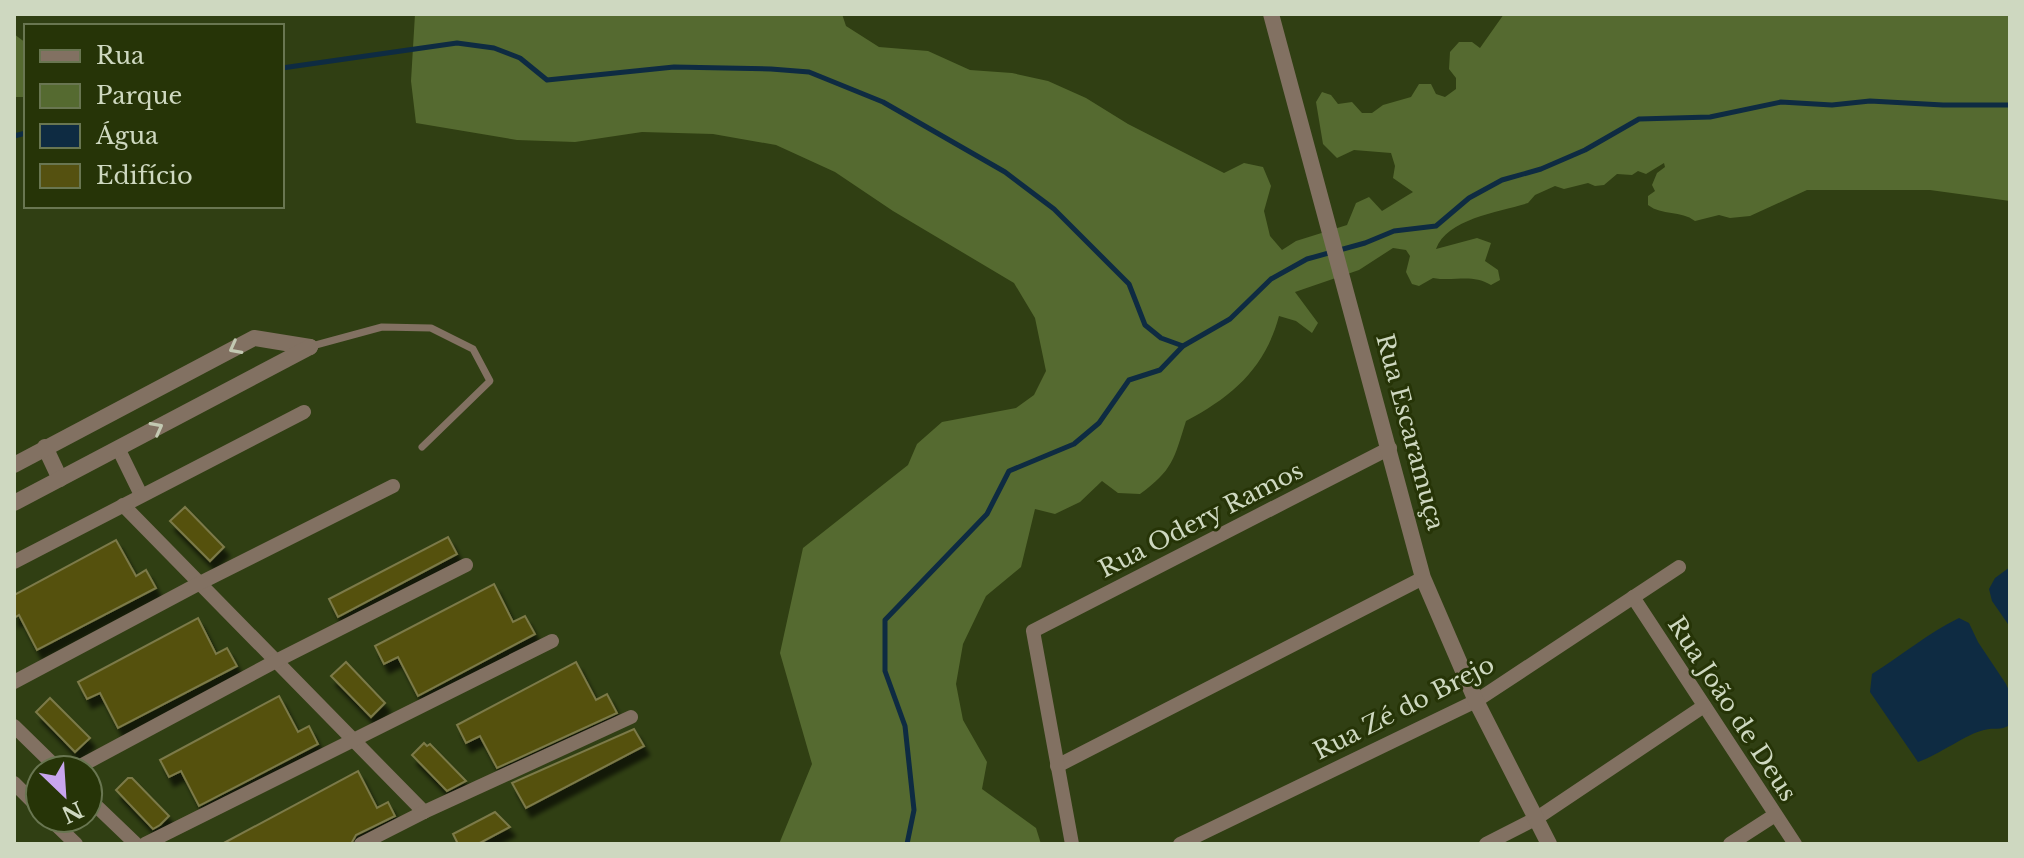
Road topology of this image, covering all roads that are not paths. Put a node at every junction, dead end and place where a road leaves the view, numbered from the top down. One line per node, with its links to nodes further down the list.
1 (1271, 14): 7 (street, Rua Escaramuça)
2 (310, 347): 4 (street, one-way to 4); 5 (lane); 6 (street, one-way to 2)
3 (304, 412): 11 (street)
4 (45, 447): 8 (street); 9 (street)
5 (422, 447)
6 (118, 448): 9 (street); 11 (street)
7 (1390, 448): 17 (street, Rua Escaramuça); 30 (street, Rua Odery Ramos)
8 (14, 465)
9 (60, 479): 12 (street)
10 (393, 486): 18 (street)
11 (141, 495): 13 (street)
12 (14, 503)
13 (123, 505): 14 (street); 18 (street)
14 (14, 562)
15 (466, 565): 21 (street)
16 (1679, 567): 19 (street, Rua Zé do Brejo)
17 (1423, 578): 23 (street, Rua Escaramuça); 30 (street)
18 (200, 583): 21 (street); 22 (street)
19 (1633, 597): 23 (street, Rua Zé do Brejo); 24 (street, Rua João de Deus)
20 (552, 641): 27 (street)
21 (276, 661): 27 (street); 29 (street)
22 (14, 682)
23 (1476, 701): 34 (street, Rua Escaramuça); 39 (street, Rua Zé do Brejo)
24 (1704, 706): 33 (street, Rua João de Deus); 34 (street)
25 (631, 717): 31 (street)
26 (14, 726): 28 (street)
27 (353, 740): 31 (street); 36 (street)
28 (43, 754)
29 (103, 754)
30 (1057, 766): 38 (street)
31 (424, 812): 37 (street)
32 (104, 813): 35 (street)
33 (1775, 815): 42 (street); 43 (street, Rua João de Deus)
34 (1537, 818): 40 (street); 41 (street, Rua Escaramuça)
35 (136, 844)
36 (145, 844)
37 (361, 844)
38 (1072, 844)
39 (1180, 844)
40 (1486, 844)
41 (1549, 844)
42 (1730, 844)
43 (1795, 844)

